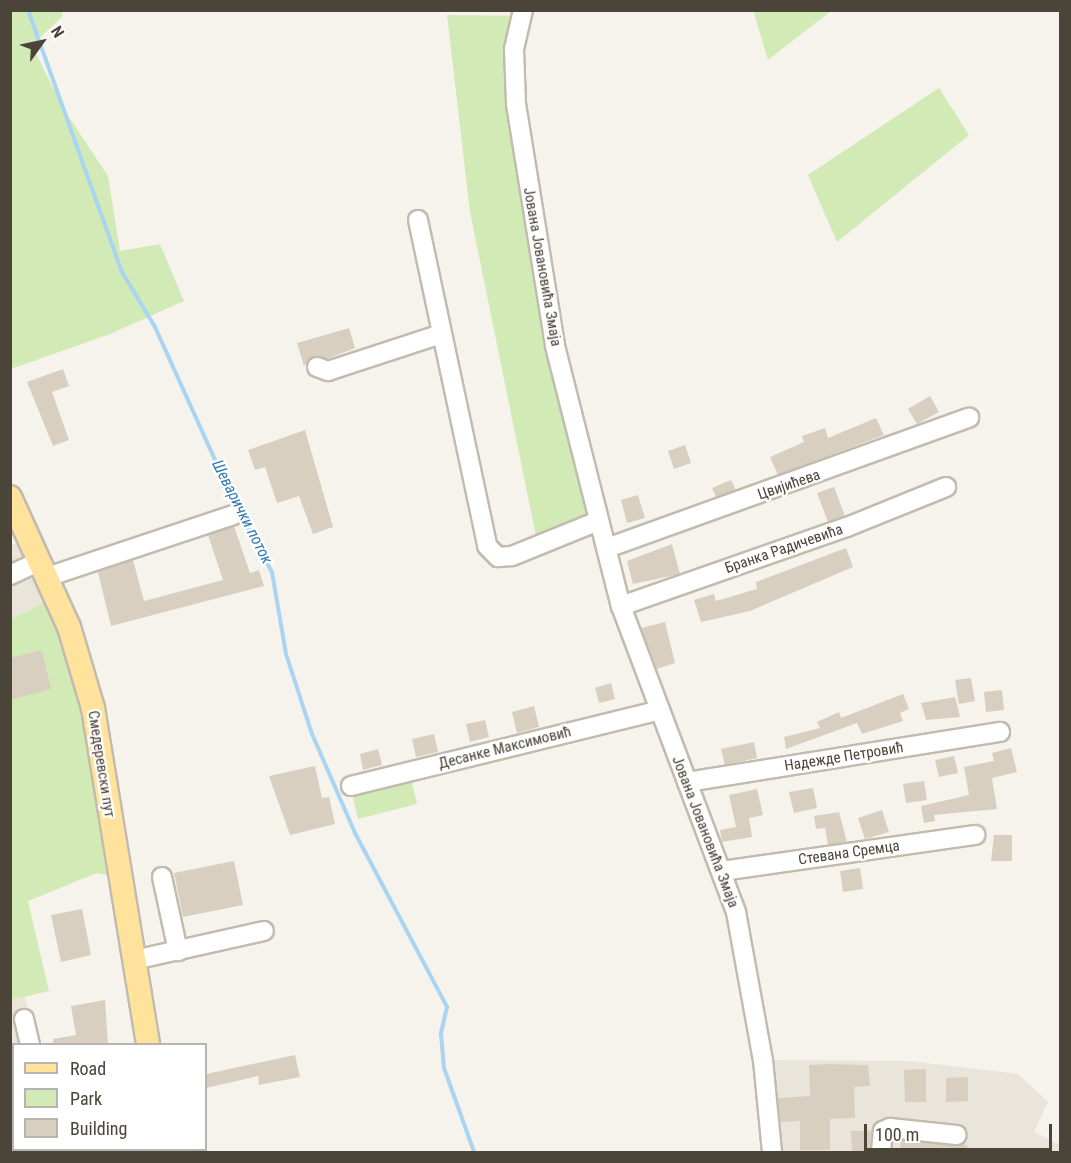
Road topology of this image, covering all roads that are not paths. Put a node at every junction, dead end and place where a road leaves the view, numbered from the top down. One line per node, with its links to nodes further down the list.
1 (523, 10): 9 (street, Јована Јовановића Змаја)
2 (418, 220): 3 (street)
3 (441, 334): 4 (street); 9 (street)
4 (317, 367)
5 (969, 418): 10 (street, Цвијићева)
6 (946, 487): 13 (street, Бранка Радичевића)
7 (10, 497): 11 (main road, Смедеревски пут)
8 (233, 515): 11 (street)
9 (598, 521): 10 (street, Јована Јовановића Змаја)
10 (607, 548): 13 (street, Јована Јовановића Змаја)
11 (44, 569): 12 (street); 23 (main road, Смедеревски пут)
12 (10, 575)
13 (621, 606): 14 (street, Јована Јовановића Змаја)
14 (660, 710): 16 (street, Јована Јовановића Змаја); 17 (street, Десанке Максимовић)
15 (1000, 732): 16 (street, Надежде Петровић)
16 (687, 782): 19 (street, Јована Јовановића Змаја)
17 (351, 786)
18 (975, 835): 19 (street, Стевана Сремца)
19 (722, 871): 28 (street, Јована Јовановића Змаја)
20 (162, 877): 22 (street)
21 (264, 932): 22 (street)
22 (178, 951): 23 (street)
23 (134, 960): 26 (main road, Смедеревски пут)
24 (24, 1019): 25 (street)
25 (30, 1043)
26 (148, 1043)
27 (957, 1135): 29 (street)
28 (772, 1152)
29 (881, 1152)

